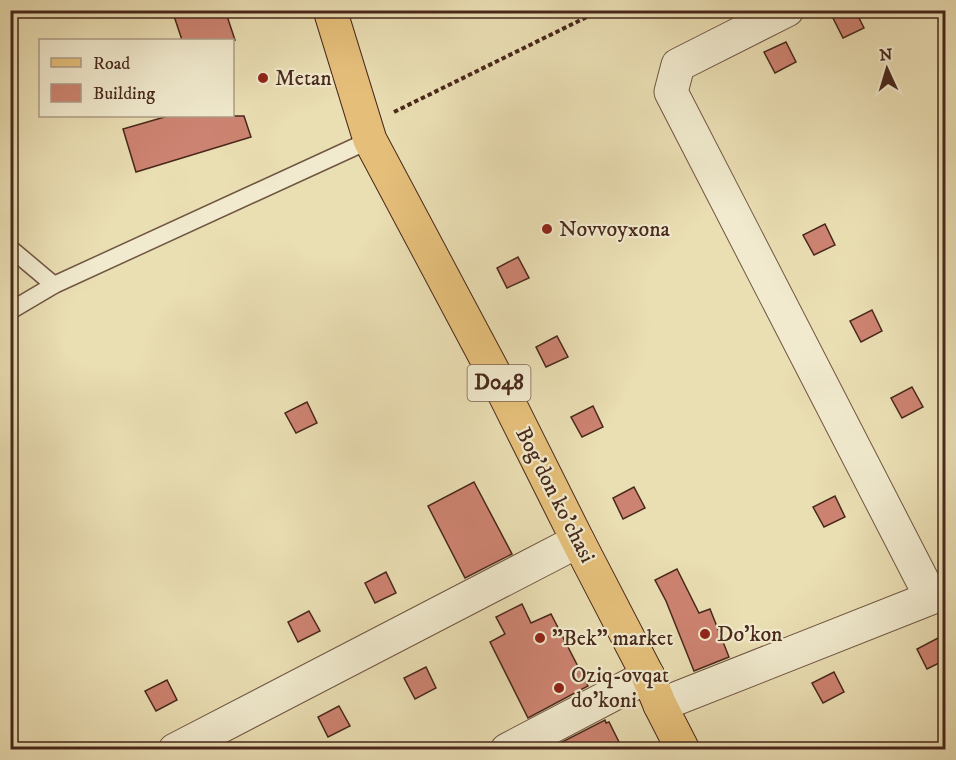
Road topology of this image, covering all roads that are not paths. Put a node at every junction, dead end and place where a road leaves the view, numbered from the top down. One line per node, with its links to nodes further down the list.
1 (330, 10): 3 (main road, Bog'don ko'chasi / D048)
2 (787, 10): 8 (street)
3 (368, 133): 5 (lane); 7 (main road, Bog'don ko'chasi / D048)
4 (10, 248): 5 (lane)
5 (54, 285): 6 (lane)
6 (10, 311)
7 (578, 541): 9 (main road, Bog'don ko'chasi / D048); 10 (street)
8 (938, 594): 9 (street)
9 (654, 690): 11 (street); 12 (main road, Bog'don ko'chasi / D048)
10 (176, 750)
11 (507, 750)
12 (683, 750)

